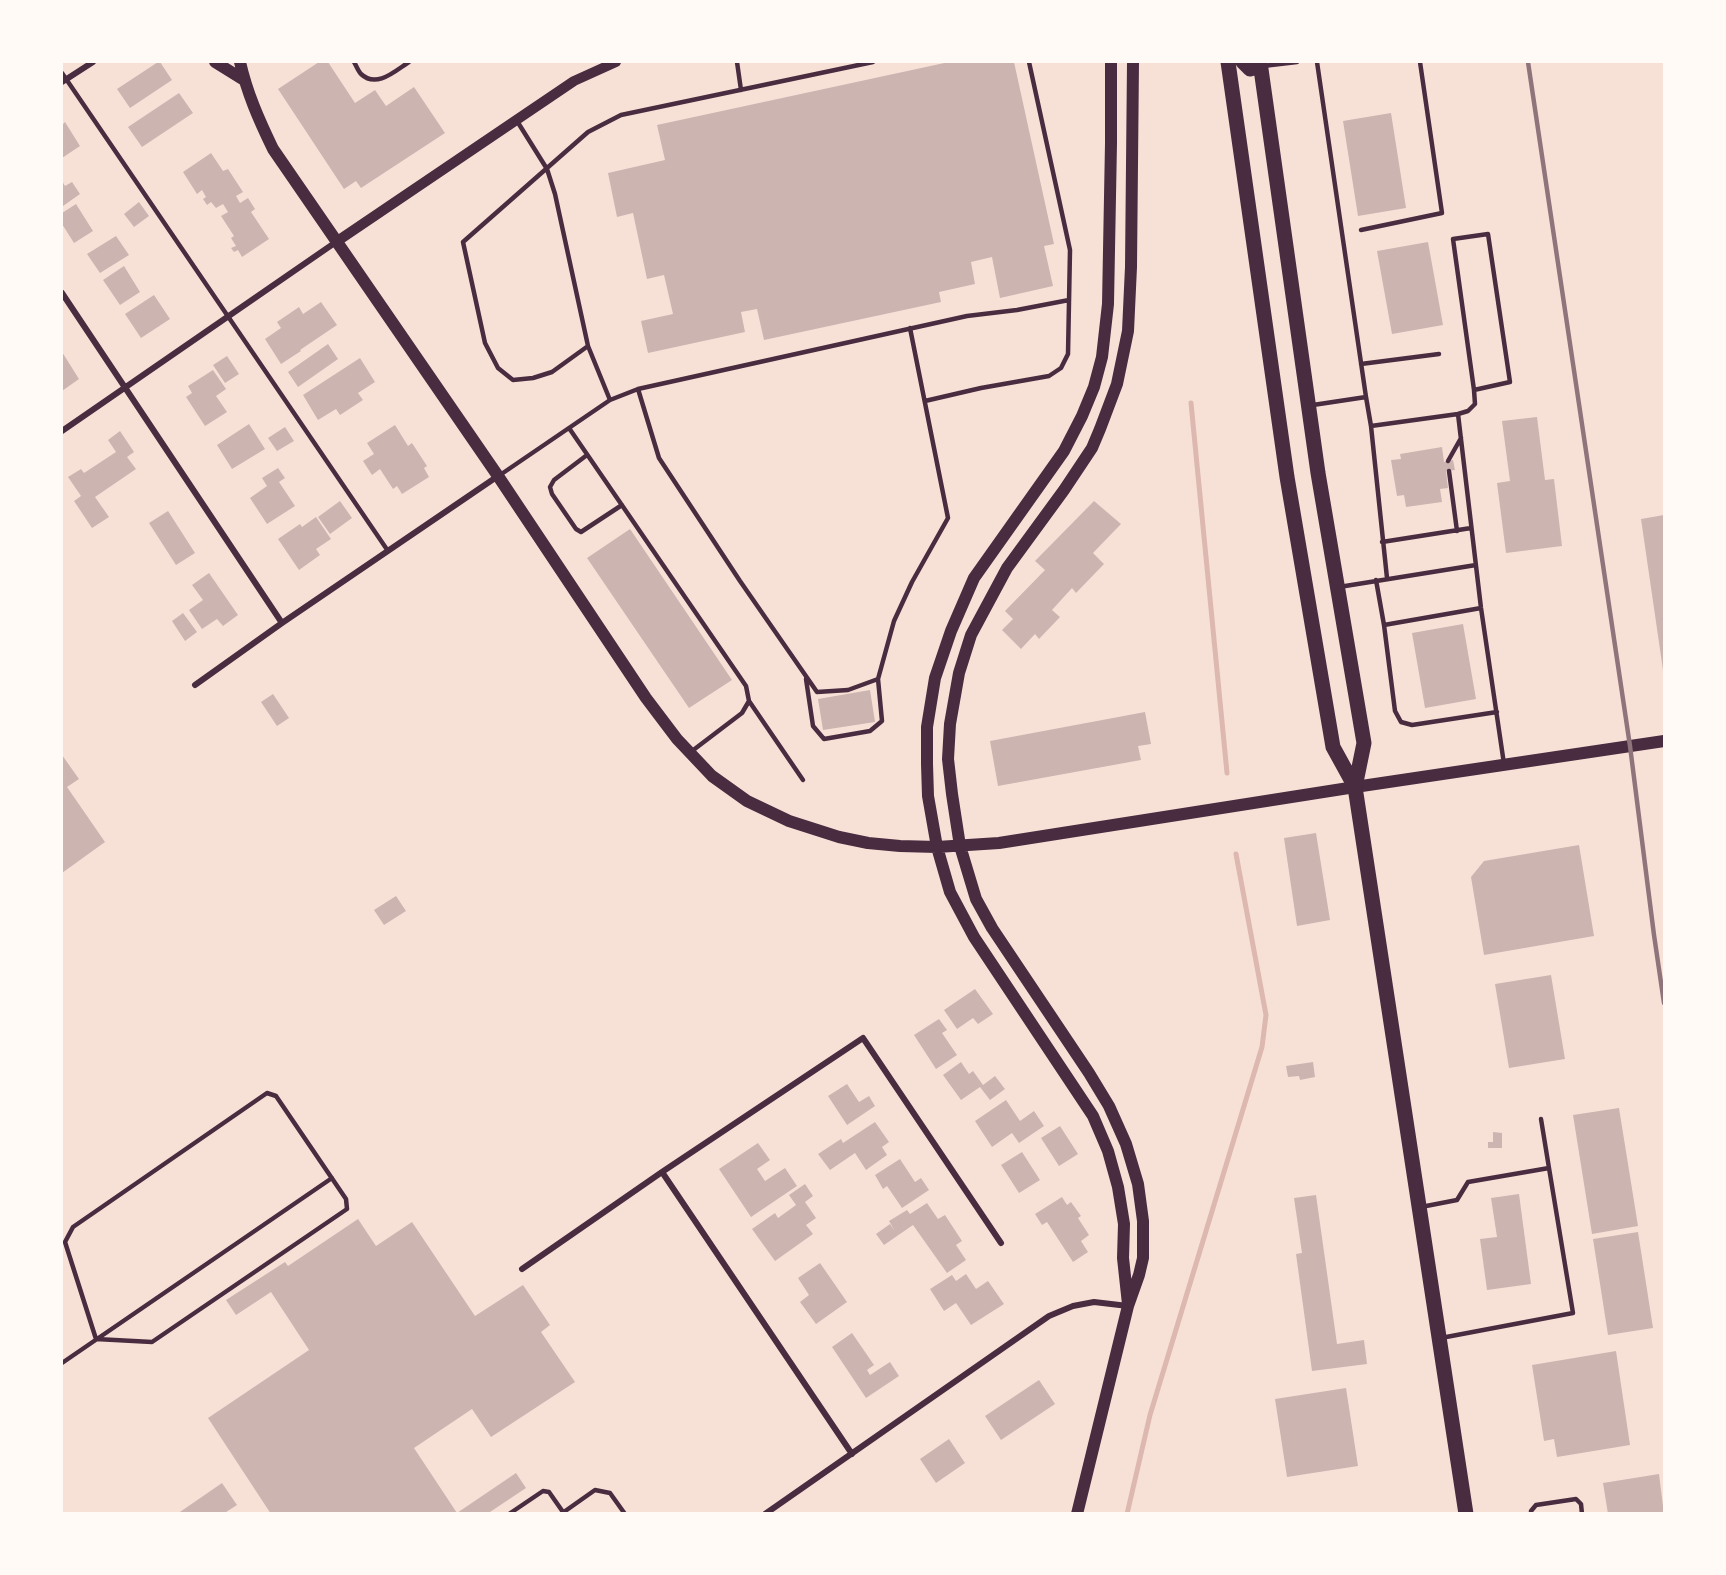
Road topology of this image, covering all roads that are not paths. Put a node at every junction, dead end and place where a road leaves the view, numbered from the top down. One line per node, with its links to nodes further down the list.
1 (93, 62): 20 (street)
2 (215, 62): 19 (main road)
3 (240, 62): 19 (main road)
4 (354, 62): 5 (lane)
5 (409, 62)
6 (613, 62): 22 (street)
7 (737, 62): 21 (lane)
8 (873, 62): 21 (lane)
9 (1029, 62): 27 (lane)
10 (1111, 62): 72 (main road)
11 (1133, 62): 71 (main road)
12 (1228, 62): 70 (highway)
13 (1243, 62): 17 (highway)
14 (1297, 62): 17 (lane)
15 (1317, 62): 32 (lane)
16 (1420, 62): 24 (lane)
17 (1260, 64): 39 (highway)
18 (62, 73): 20 (lane)
19 (244, 80): 25 (main road)
20 (64, 81): 28 (lane)
21 (741, 90): 23 (lane)
22 (517, 121): 23 (lane); 25 (street)
23 (547, 169): 30 (lane); 30 (lane)
24 (1361, 230)
25 (336, 242): 28 (street); 48 (main road)
26 (62, 293): 33 (street)
27 (1069, 300): 29 (lane); 38 (lane)
28 (228, 315): 33 (street); 53 (lane)
29 (910, 328): 34 (lane); 38 (lane)
30 (588, 346): 37 (lane)
31 (1439, 354): 32 (lane)
32 (1361, 364): 36 (lane)
33 (124, 387): 43 (street); 59 (street)
34 (638, 388): 37 (lane); 61 (lane)
35 (1474, 390): 35 (lane); 40 (lane)
36 (1366, 397): 39 (lane); 41 (lane)
37 (610, 400): 42 (lane)
38 (925, 401): 62 (lane)
39 (1308, 406): 57 (highway)
40 (1458, 414): 41 (lane); 44 (lane)
41 (1371, 426): 52 (lane)
42 (569, 428): 45 (lane); 48 (lane)
43 (62, 431)
44 (1461, 438): 46 (lane); 50 (lane)
45 (588, 455): 49 (lane); 49 (lane)
46 (1448, 461)
47 (1449, 471): 51 (lane)
48 (498, 476): 53 (street); 67 (main road)
49 (622, 505): 64 (lane)
50 (1471, 528): 51 (lane); 54 (lane)
51 (1457, 531): 52 (lane)
52 (1382, 542): 55 (lane)
53 (388, 551): 59 (street)
54 (1476, 565): 55 (lane); 58 (lane)
55 (1387, 578): 56 (lane)
56 (1376, 580): 57 (lane); 60 (lane)
57 (1338, 587): 70 (highway)
58 (1481, 608): 60 (lane); 65 (lane)
59 (282, 623): 63 (street)
60 (1384, 625): 65 (lane)
61 (806, 676): 62 (lane); 62 (lane)
62 (878, 679)
63 (195, 685)
64 (749, 701): 67 (lane); 69 (lane)
65 (1497, 712): 68 (lane)
66 (1665, 741): 68 (main road)
67 (690, 753): 72 (main road)
68 (1504, 764): 70 (main road)
69 (803, 780)
70 (1355, 787): 71 (main road); 77 (highway)
71 (960, 846): 72 (main road); 80 (main road)
72 (937, 847): 80 (main road)
73 (1541, 1119): 74 (lane)
74 (1549, 1168): 77 (lane); 81 (lane)
75 (662, 1172): 78 (street); 79 (street); 84 (street)
76 (332, 1178): 82 (lane); 82 (lane); 82 (lane)
77 (1419, 1207): 81 (highway)
78 (1001, 1243)
79 (522, 1269)
80 (1128, 1306): 84 (street); 91 (main road)
81 (1438, 1338): 92 (highway)
82 (96, 1339): 83 (lane)
83 (62, 1363)
84 (852, 1454): 85 (street)
85 (775, 1506): 89 (street); 90 (lane)
86 (562, 1513): 87 (lane); 88 (lane)
87 (509, 1514)
88 (625, 1514)
89 (765, 1514)
90 (780, 1514)
91 (1077, 1514)
92 (1466, 1514)
93 (1531, 1514): 94 (lane)
94 (1582, 1514)

